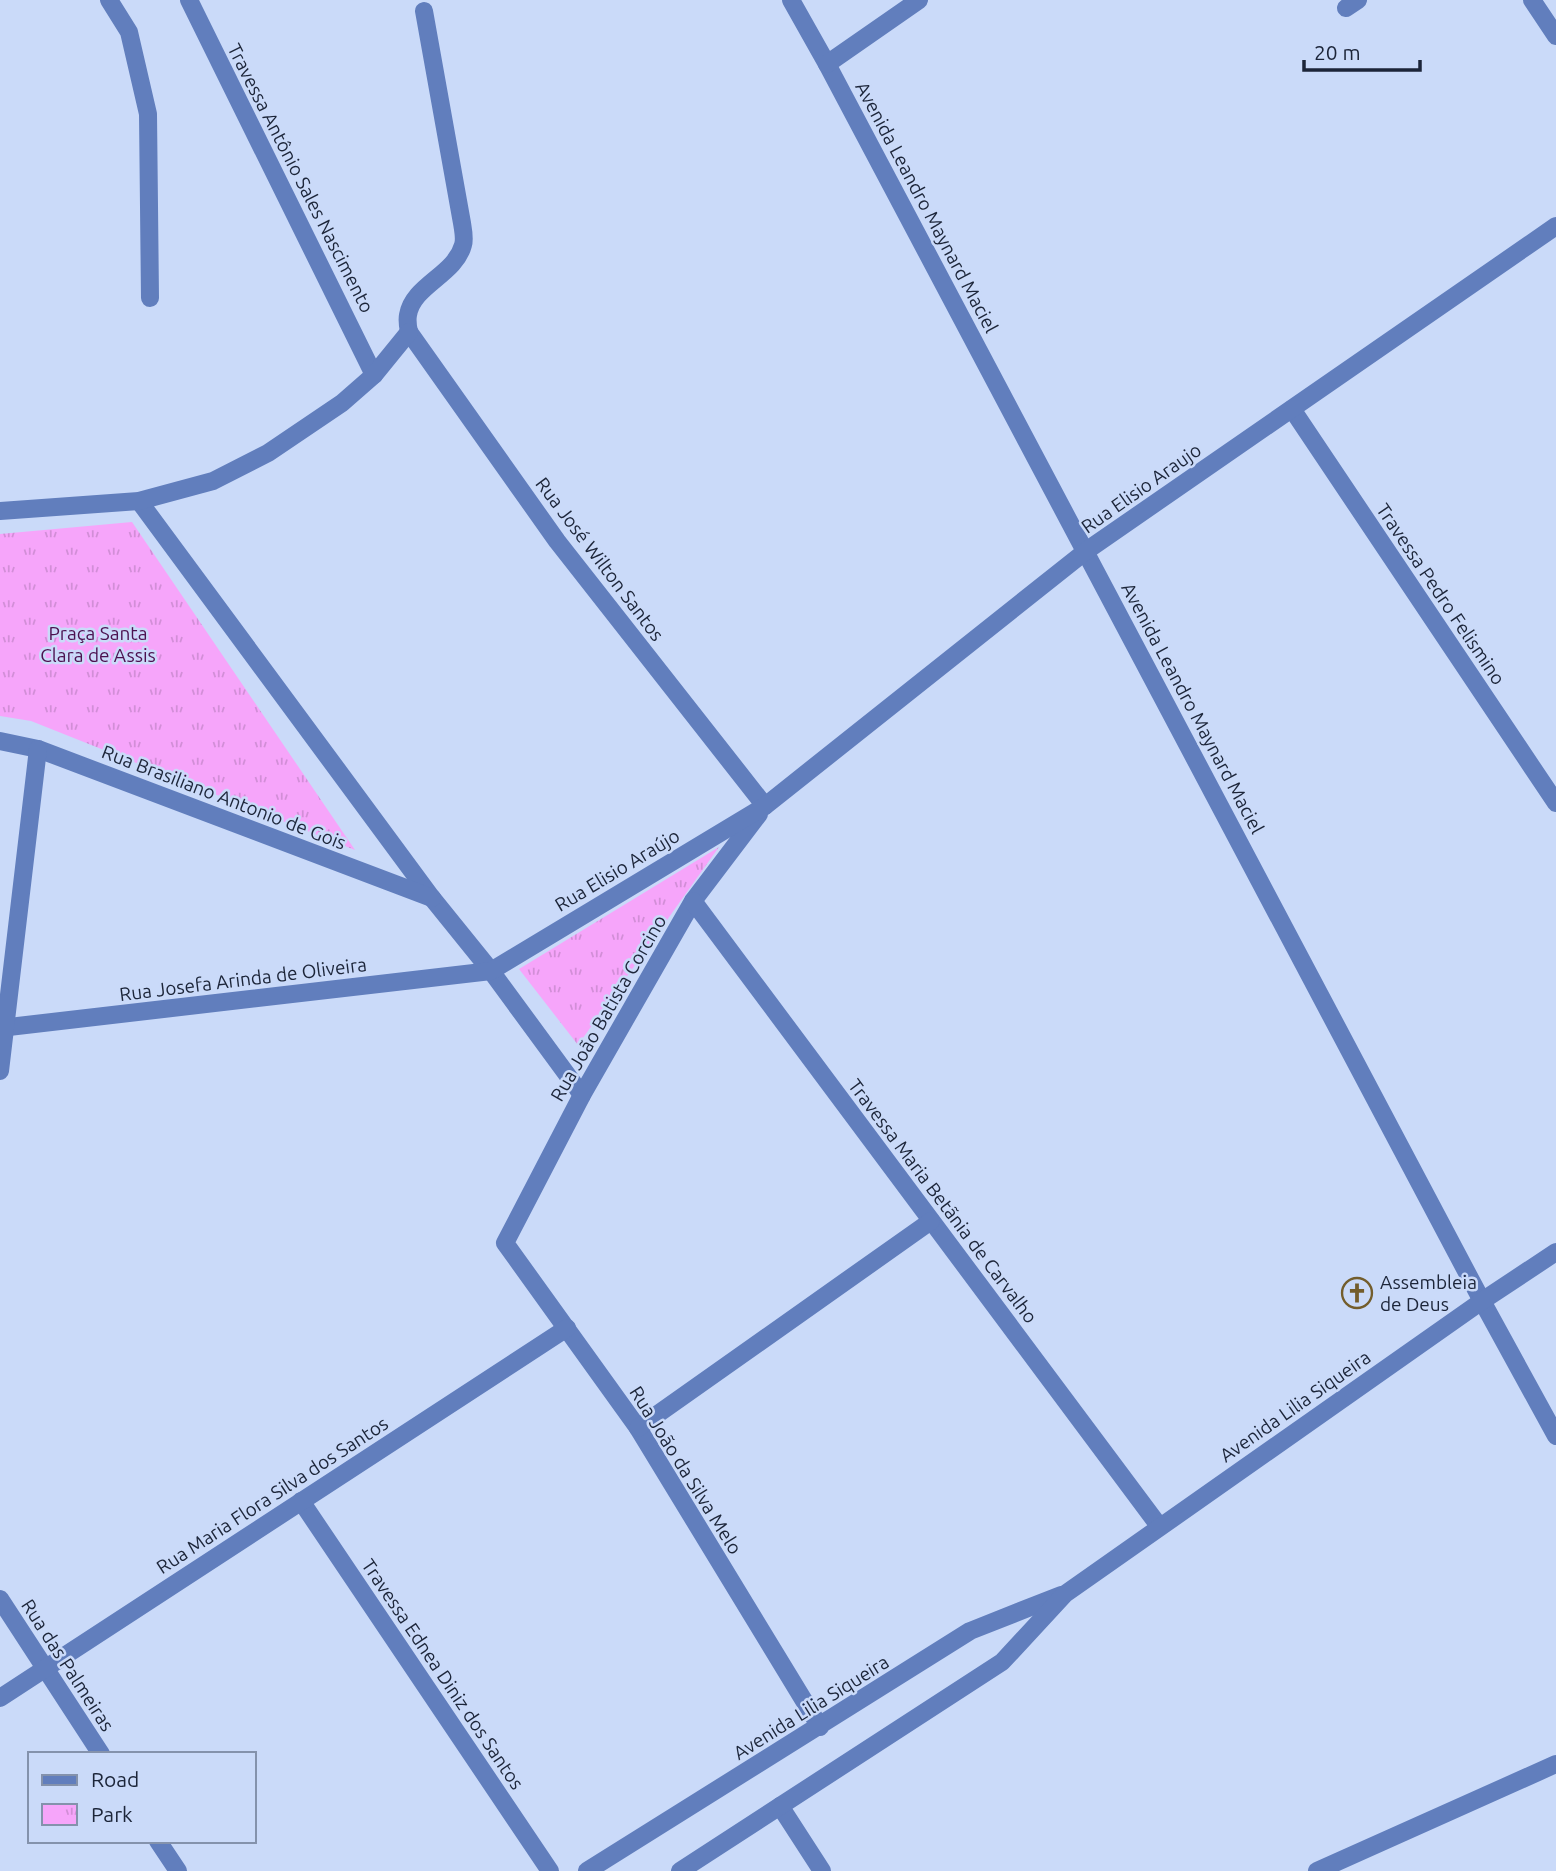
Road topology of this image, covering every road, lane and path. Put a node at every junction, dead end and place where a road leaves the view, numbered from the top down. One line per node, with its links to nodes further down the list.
1 (109, 0): 10 (street)
2 (189, 0): 12 (street, Travessa Antônio Sales Nascimento)
3 (791, 0): 8 (street, Avenida Leandro Maynard Maciel)
4 (919, 0): 8 (street)
5 (1532, 0): 7 (street)
6 (424, 11): 11 (street)
7 (1556, 36)
8 (827, 64): 16 (street, Avenida Leandro Maynard Maciel)
9 (1556, 226): 13 (street, Rua Elisio Araujo)
10 (150, 298)
11 (408, 332): 12 (street); 20 (street, Rua José Wilton Santos)
12 (374, 375): 14 (street)
13 (1292, 409): 16 (street, Rua Elisio Araujo); 19 (street, Travessa Pedro Felismino)
14 (139, 501): 15 (street); 21 (street)
15 (0, 511)
16 (1086, 551): 20 (street, Rua Elisio Araujo); 30 (street, Avenida Leandro Maynard Maciel)
17 (0, 741): 18 (street, Rua Brasiliano Antonio de Gois)
18 (38, 749): 21 (street, Rua Brasiliano Antonio de Gois); 24 (street)
19 (1556, 803)
20 (765, 806): 22 (street, Rua João Batista Corcino); 23 (street, Rua Elisio Araújo)
21 (432, 898): 23 (street)
22 (693, 901): 26 (street, Rua João Batista Corcino); 27 (street, Travessa Maria Betãnia de Carvalho)
23 (491, 971): 24 (street, Rua Josefa Arinda de Oliveira); 26 (street)
24 (2, 1028): 25 (street)
25 (0, 1071)
26 (582, 1095): 28 (street, Rua João Batista Corcino)
27 (931, 1221): 32 (street); 35 (street, Travessa Maria Betãnia de Carvalho)
28 (505, 1243): 31 (street, Rua João da Silva Melo)
29 (1556, 1252): 30 (street, Avenida Lilia Siqueira)
30 (1482, 1301): 33 (street, Avenida Leandro Maynard Maciel); 35 (street, Avenida Lilia Siqueira)
31 (567, 1328): 32 (street, Rua João da Silva Melo); 34 (street, Rua Maria Flora Silva dos Santos)
32 (638, 1428): 40 (street, Rua João da Silva Melo)
33 (1556, 1436)
34 (301, 1501): 38 (street, Rua Maria Flora Silva dos Santos); 46 (street, Travessa Ednea Diniz dos Santos)
35 (1159, 1526): 36 (street, Avenida Lilia Siqueira)
36 (1065, 1594): 40 (street, Avenida Lilia Siqueira); 43 (street, Avenida Lilia Siqueira)
37 (0, 1598): 38 (street, Rua das Palmeiras)
38 (45, 1668): 39 (street, Rua Maria Flora Silva dos Santos); 41 (street, Rua das Palmeiras)
39 (0, 1698)
40 (820, 1727): 47 (street, Avenida Lilia Siqueira)
41 (100, 1752)
42 (1556, 1763): 50 (street)
43 (780, 1806): 48 (street, Avenida Lilia Siqueira); 49 (street)
44 (159, 1843): 45 (street)
45 (178, 1871)
46 (550, 1871)
47 (587, 1871)
48 (680, 1871)
49 (822, 1871)
50 (1317, 1871)

